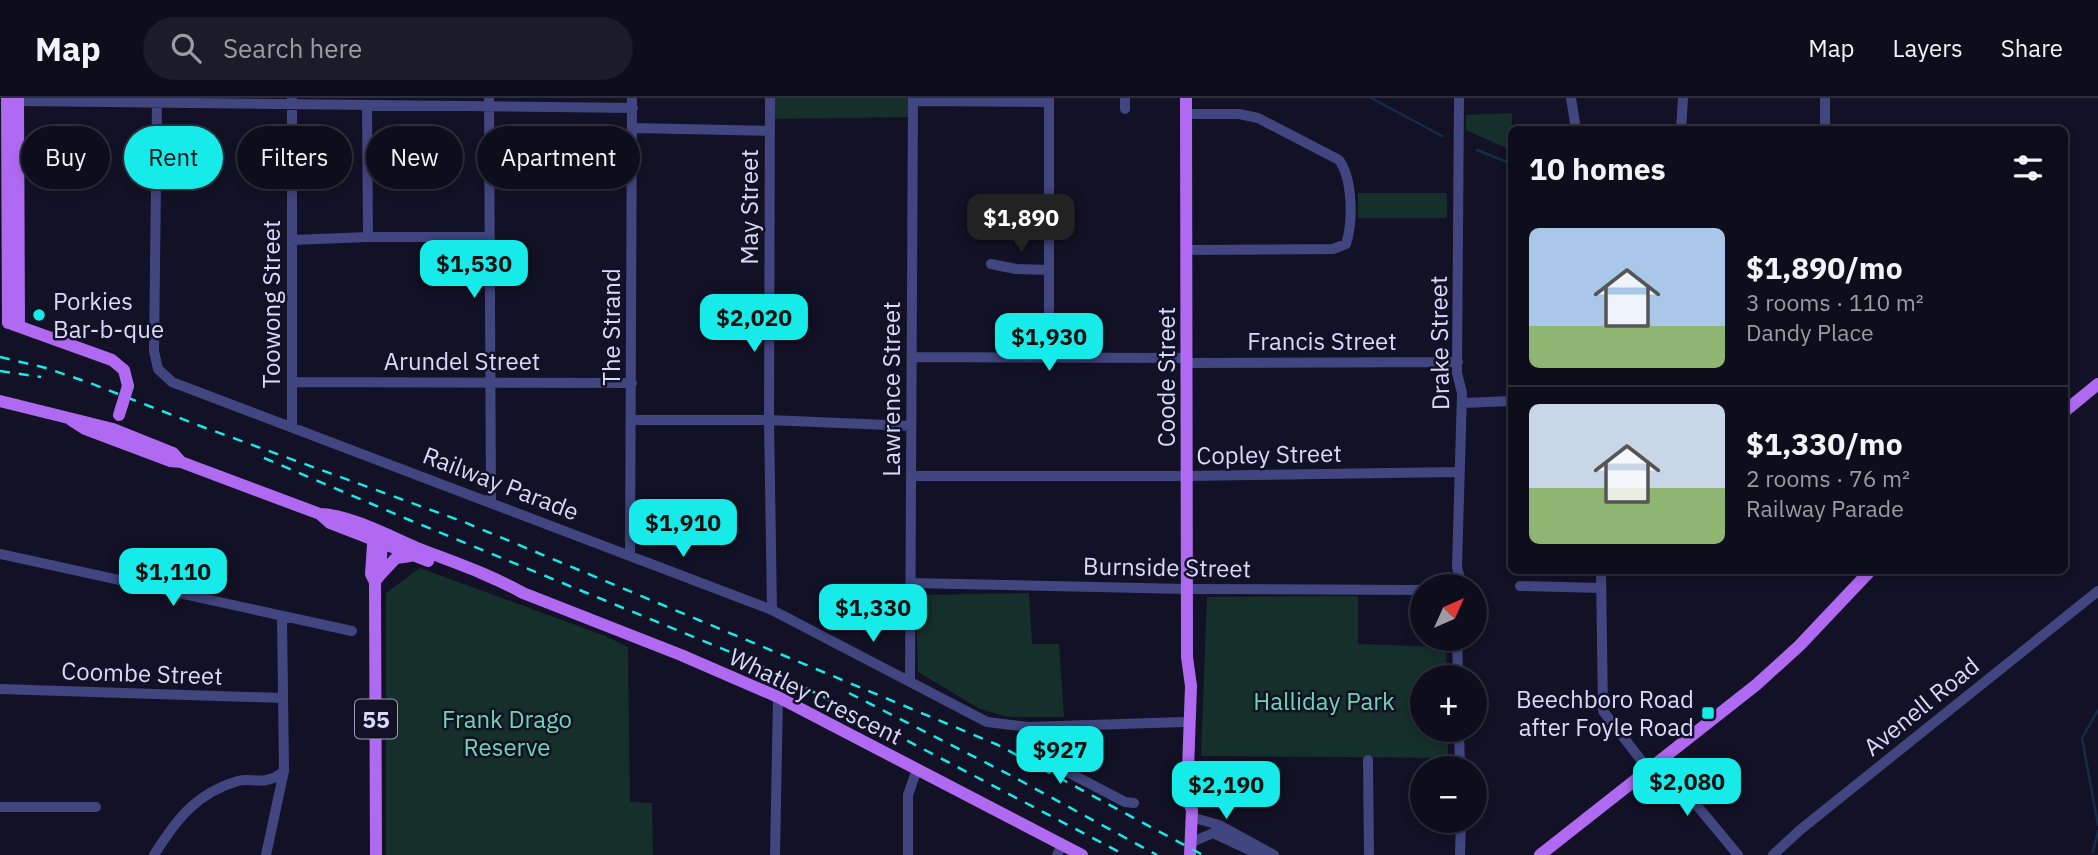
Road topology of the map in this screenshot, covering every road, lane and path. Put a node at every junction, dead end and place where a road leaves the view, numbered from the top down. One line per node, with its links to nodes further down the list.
1 (770, 98): 23 (street, May Street)
2 (1125, 98): 16 (street)
3 (1186, 98): 17 (main road, Coode Street)
4 (1459, 98): 35 (street, Drake Street)
5 (1571, 98): 19 (street)
6 (1683, 98): 20 (street)
7 (1825, 98): 21 (street)
8 (15, 99): 9 (street); 31 (main road)
9 (157, 100): 12 (street); 46 (street, Railway Parade)
10 (913, 100): 11 (street); 32 (street, Lawrence Street)
11 (1049, 100): 30 (street)
12 (292, 101): 15 (street); 27 (street, Toowong Street)
13 (489, 103): 14 (street); 15 (street); 26 (street)
14 (632, 103): 18 (street, The Strand)
15 (367, 105): 25 (street)
16 (1125, 109)
17 (1186, 114): 28 (main road, Coode Street); 28 (street)
18 (633, 126)
19 (1575, 126)
20 (1681, 126)
21 (1825, 126)
22 (640, 128): 23 (street)
23 (770, 131): 45 (street, May Street)
24 (633, 189): 38 (street, The Strand)
25 (368, 237): 26 (street); 27 (street)
26 (489, 237): 37 (street)
27 (292, 240): 36 (street, Toowong Street)
28 (1186, 250): 34 (main road, Coode Street)
29 (991, 264): 30 (street)
30 (1049, 270): 33 (street)
31 (9, 323): 48 (main road, bridge)
32 (912, 357): 33 (street, Francis Street); 47 (street, Lawrence Street)
33 (1049, 358): 34 (street, Francis Street)
34 (1187, 360): 35 (street, Francis Street); 51 (main road, Coode Street)
35 (1458, 362): 42 (street, Drake Street)
36 (292, 382): 37 (street, Arundel Street); 46 (street, Toowong Street)
37 (489, 382): 38 (street, Arundel Street); 52 (street)
38 (632, 383): 44 (street, The Strand)
39 (2098, 384): 43 (main road)
40 (0, 401): 48 (main road, Whatley Crescent)
41 (1508, 401): 42 (street)
42 (1462, 403): 49 (street, Drake Street)
43 (2068, 409)
44 (632, 420): 45 (street); 55 (street, The Strand)
45 (769, 420): 47 (street); 68 (street, May Street)
46 (292, 426): 52 (street, Railway Parade)
47 (911, 426): 50 (street, Lawrence Street)
48 (112, 434): 53 (main road, Whatley Crescent)
49 (1458, 472): 51 (street, Copley Street); 57 (street, Drake Street)
50 (911, 476): 51 (street, Copley Street); 61 (street, Lawrence Street)
51 (1187, 476): 64 (main road, Coode Street)
52 (491, 501): 55 (street, Railway Parade)
53 (377, 537): 56 (main road, Whatley Crescent); 60 (main road, 55); 67 (main road, Whatley Crescent)
54 (0, 554): 69 (street)
55 (630, 555): 68 (street, Railway Parade)
56 (417, 556): 60 (main road); 67 (main road, Whatley Crescent)
57 (1459, 574)
58 (1601, 574): 63 (street)
59 (1867, 574): 80 (main road)
60 (377, 579): 95 (main road, 55)
61 (911, 583): 64 (street, Burnside Street); 72 (street, Lawrence Street)
62 (1520, 586): 63 (street)
63 (1601, 588): 82 (street)
64 (1187, 589): 65 (street, Burnside Street); 71 (main road, Coode Street)
65 (1410, 590)
66 (2098, 592): 105 (street, Avenell Road)
67 (523, 593): 74 (main road, Whatley Crescent)
68 (772, 610): 72 (street, Railway Parade)
69 (282, 616): 70 (street); 75 (street)
70 (352, 631)
71 (1187, 657): 76 (main road, Coode Street); 78 (main road, Coode Street)
72 (910, 680): 77 (street, Railway Parade)
73 (0, 689): 75 (street, Coombe Street)
74 (778, 697): 81 (main road, Whatley Crescent); 96 (street)
75 (282, 698): 83 (street)
76 (1183, 722): 77 (street, Railway Parade); 78 (main road, Coode Street)
77 (1028, 727): 85 (street)
78 (1187, 754): 84 (main road, Coode Street)
79 (1367, 760): 102 (street)
80 (1660, 761): 82 (main road); 104 (street)
81 (917, 769): 91 (main road, Whatley Crescent); 97 (street)
82 (1648, 769): 92 (main road)
83 (284, 771): 93 (street); 94 (street)
84 (1187, 797): 88 (main road, Coode Street); 99 (main road, Coode Street)
85 (1134, 803)
86 (0, 807): 87 (street)
87 (96, 807)
88 (1191, 817): 90 (main road, Coode Street); 101 (street)
89 (1461, 833): 103 (street)
90 (1190, 849): 100 (street)
91 (1060, 850): 98 (main road, Whatley Crescent)
92 (1547, 853)
93 (154, 855)
94 (266, 855)
95 (376, 855)
96 (775, 855)
97 (908, 855)
98 (1082, 855)
99 (1184, 855)
100 (1260, 855)
101 (1274, 855)
102 (1369, 855)
103 (1460, 855)
104 (1738, 855)
105 (1773, 855)

